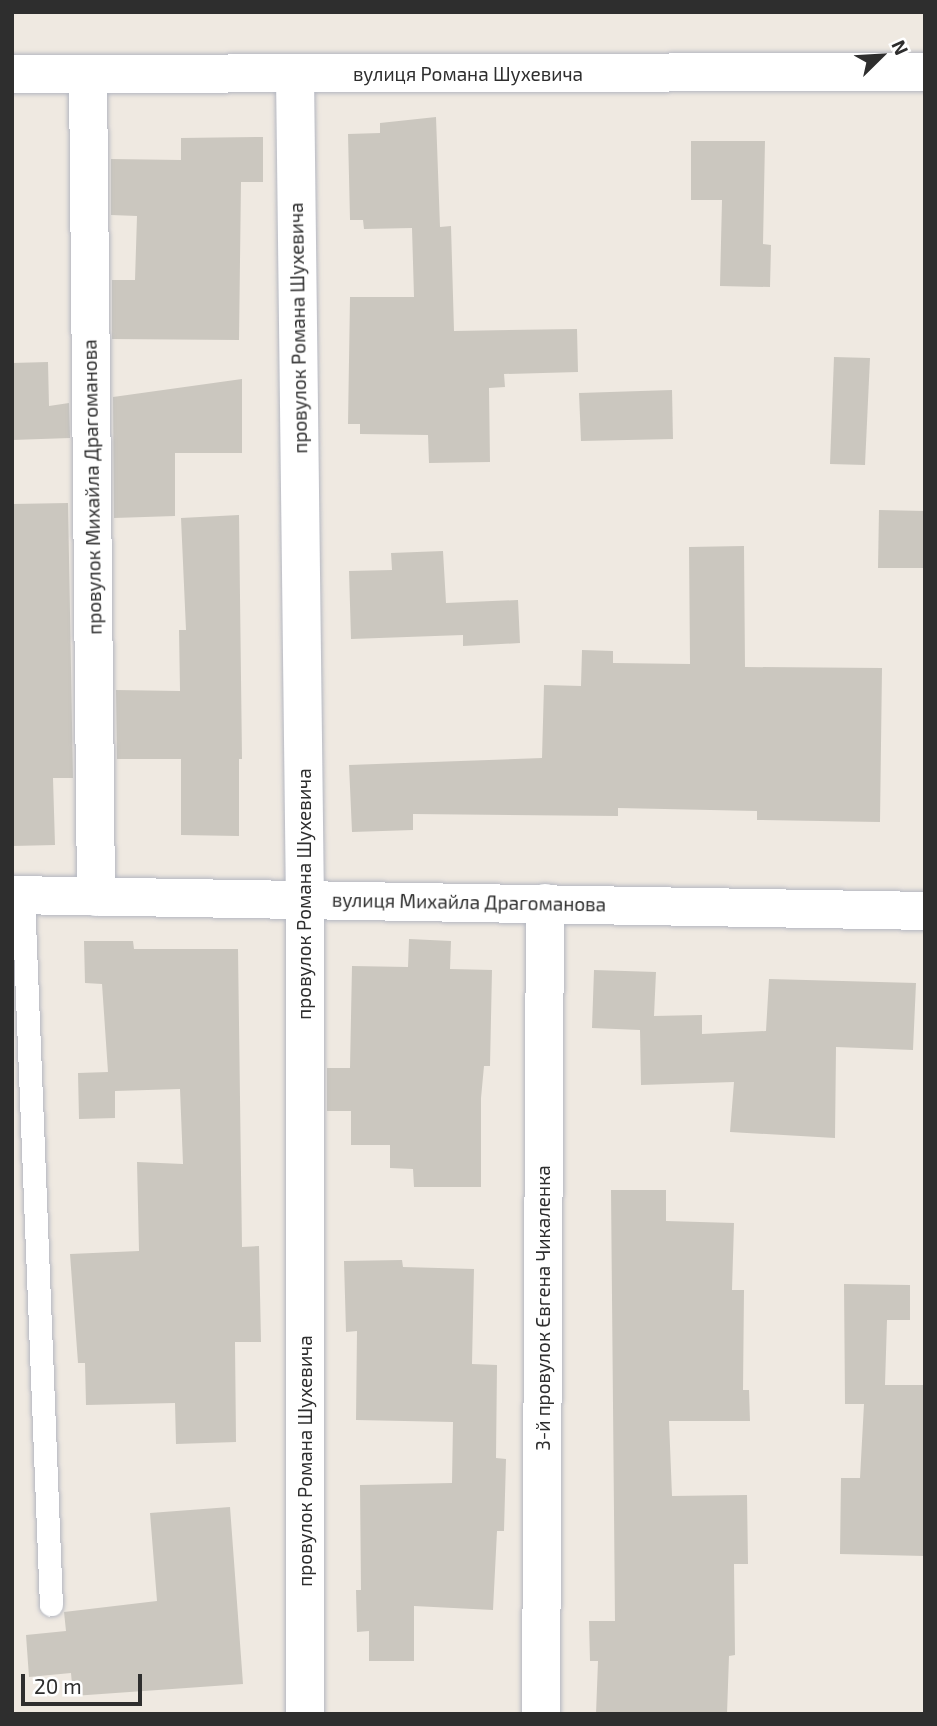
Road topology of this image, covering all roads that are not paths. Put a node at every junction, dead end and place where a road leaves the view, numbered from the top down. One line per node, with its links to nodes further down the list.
1 (925, 72): 3 (street, вулиця Романа Шухевича)
2 (12, 74): 4 (street, вулиця Романа Шухевича)
3 (295, 75): 4 (street, вулиця Романа Шухевича); 7 (street, провулок Романа Шухевича)
4 (88, 77): 6 (street, провулок Михайла Драгоманова)
5 (18, 896): 6 (street, вулиця Михайла Драгоманова); 10 (lane)
6 (96, 897): 7 (street, вулиця Михайла Драгоманова)
7 (305, 900): 8 (street, вулиця Михайла Драгоманова); 11 (street, провулок Романа Шухевича)
8 (545, 903): 9 (street, вулиця Михайла Драгоманова); 12 (street, 3-й провулок Євгена Чикаленка)
9 (925, 911)
10 (51, 1604)
11 (305, 1714)
12 (541, 1714)

